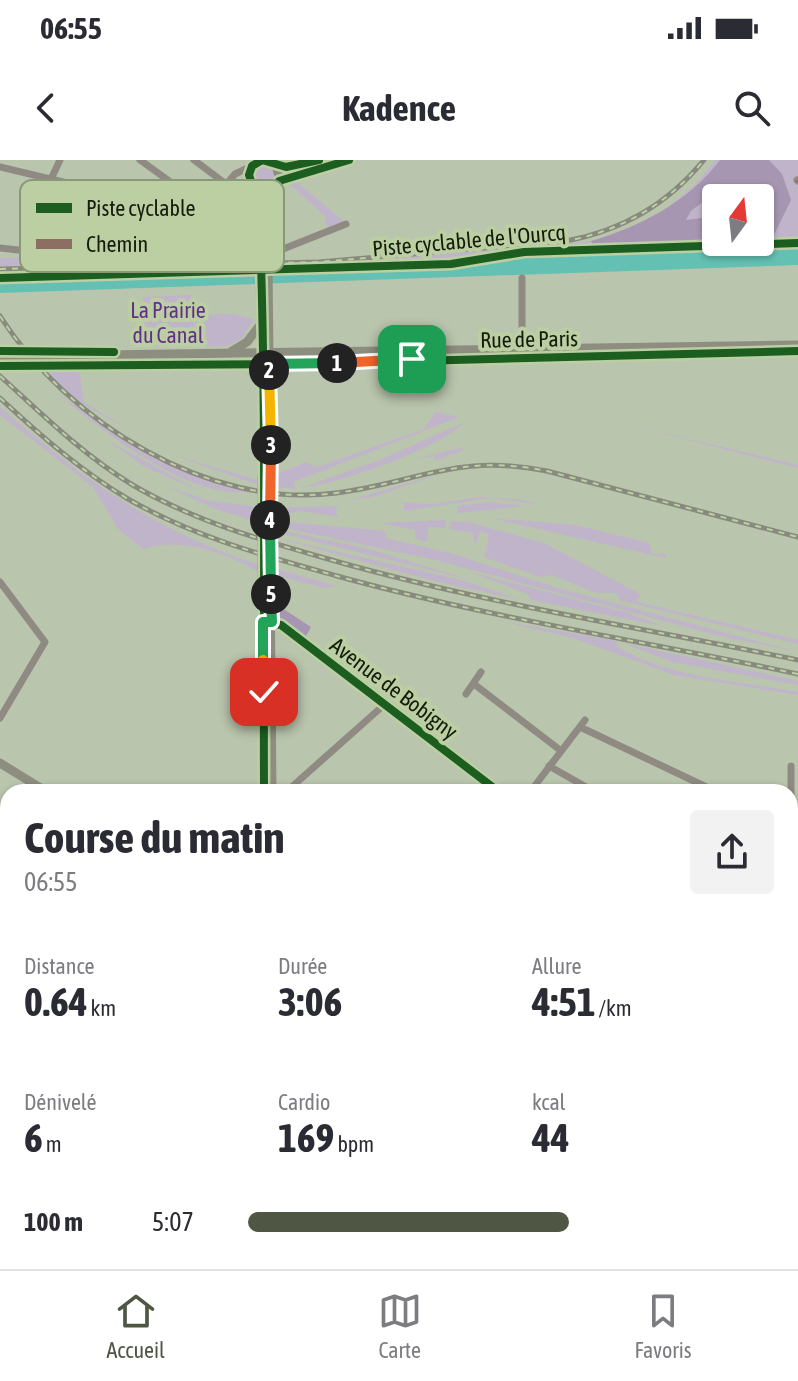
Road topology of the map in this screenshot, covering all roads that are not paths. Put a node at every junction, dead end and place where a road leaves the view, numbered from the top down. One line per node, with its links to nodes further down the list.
1 (60, 160): 11 (street)
2 (140, 160): 13 (street)
3 (194, 160): 14 (street)
4 (319, 160): 7 (main road)
5 (349, 160): 17 (main road)
6 (255, 163): 7 (main road); 9 (street); 10 (main road)
7 (273, 163)
8 (1, 164): 11 (street)
9 (235, 174): 10 (street); 15 (street)
10 (248, 177): 16 (main road)
11 (51, 179): 12 (street)
12 (55, 180)
13 (168, 180)
14 (221, 180)
15 (230, 180)
16 (250, 180)
17 (284, 183)
18 (346, 224): 19 (street)
19 (284, 246)
20 (0, 248): 21 (street)
21 (20, 250)
22 (264, 272): 24 (main road, bridge)
23 (522, 278): 27 (street)
24 (264, 288): 25 (main road); 30 (main road)
25 (261, 324): 29 (main road); 30 (main road)
26 (798, 345): 27 (main road, Rue de Paris)
27 (522, 350): 30 (main road, Rue de Paris)
28 (798, 351): 34 (main road, Rue de Paris)
29 (230, 352): 30 (main road, Rue de Paris); 32 (main road, Rue de Paris)
30 (265, 352): 34 (main road)
31 (0, 356): 32 (main road, Rue de Paris, bridge)
32 (36, 359): 33 (main road, bridge); 34 (main road, Rue de Paris)
33 (0, 362)
34 (265, 364): 36 (main road, bridge)
35 (0, 582): 41 (street)
36 (267, 622): 40 (street, Avenue de Bobigny); 47 (main road)
37 (481, 672): 38 (street)
38 (474, 684): 39 (street); 42 (street)
39 (466, 694)
40 (385, 704): 48 (street); 49 (street, Avenue de Bobigny)
41 (0, 718)
42 (560, 750): 44 (street); 52 (street)
43 (0, 763): 46 (main road)
44 (549, 766): 50 (street); 51 (street)
45 (791, 766): 53 (street)
46 (34, 784)
47 (275, 784)
48 (284, 784)
49 (489, 784)
50 (536, 784)
51 (581, 784)
52 (699, 784)
53 (791, 784)

